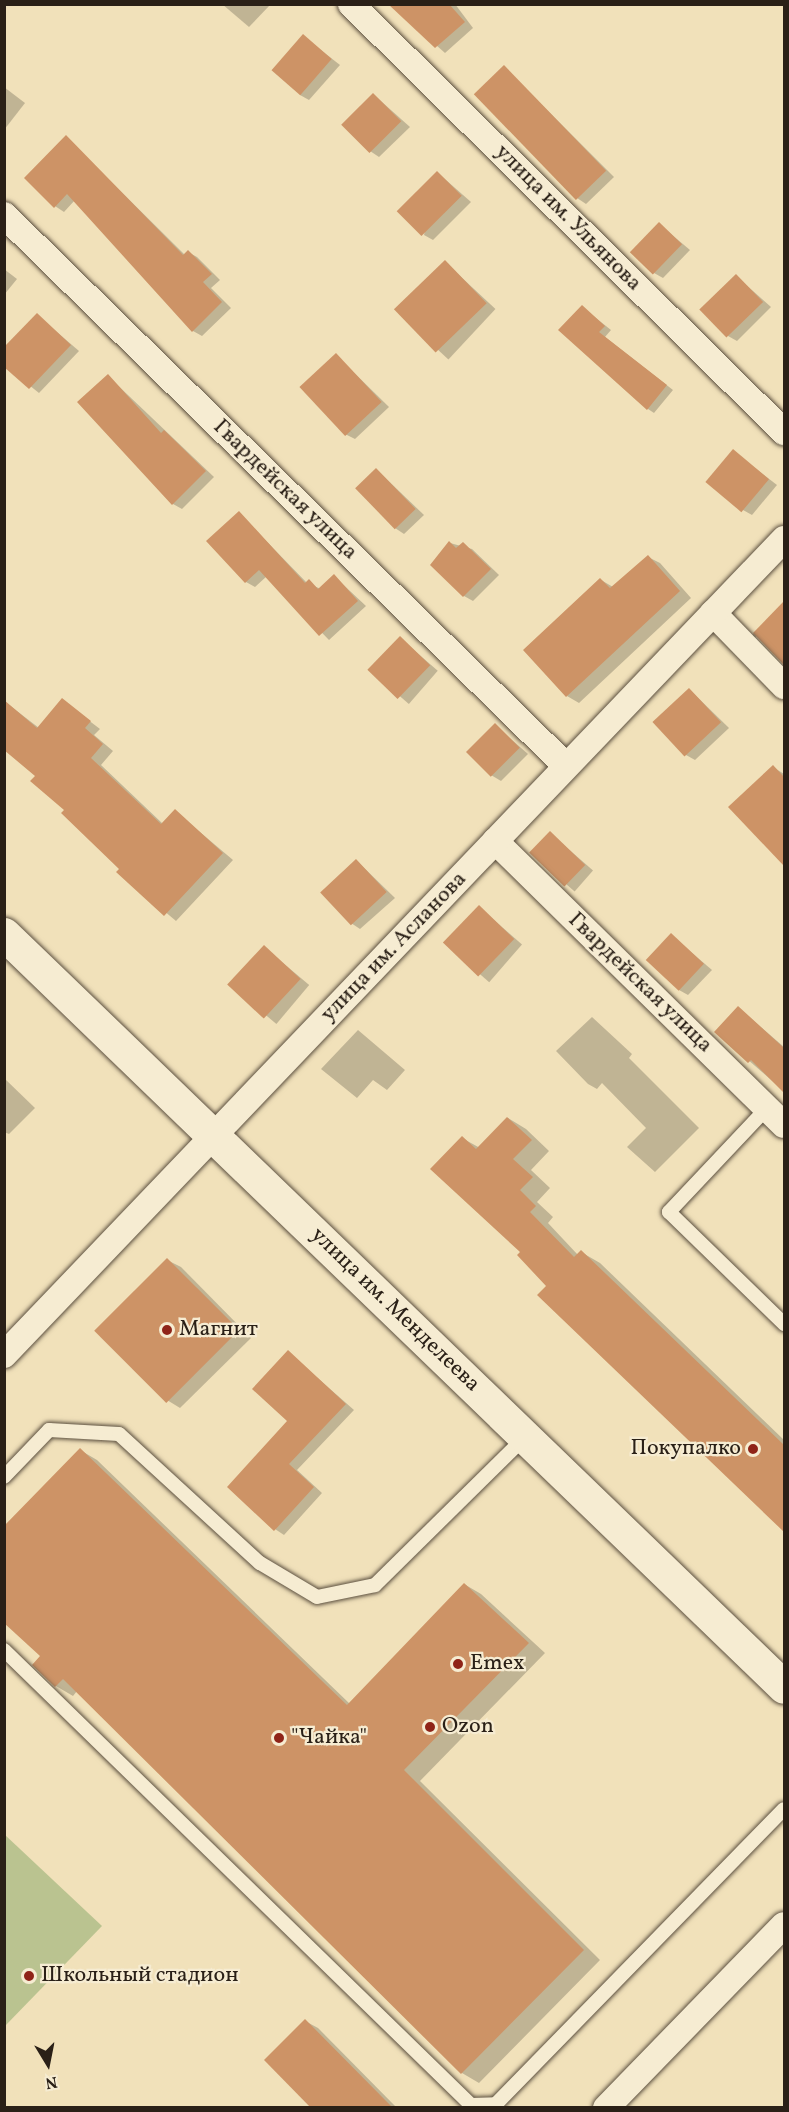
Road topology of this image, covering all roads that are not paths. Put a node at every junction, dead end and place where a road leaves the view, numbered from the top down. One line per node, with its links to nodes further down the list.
1 (351, 4): 3 (street, улица им. Ульянова)
2 (4, 215): 7 (street, Гвардейская улица)
3 (784, 432)
4 (784, 539): 5 (street, улица им. Асланова)
5 (713, 613): 6 (street); 7 (street, улица им. Асланова)
6 (784, 686)
7 (566, 766): 8 (street, улица им. Асланова)
8 (495, 841): 10 (street, Гвардейская улица); 11 (street, улица им. Асланова)
9 (4, 934): 11 (main road, улица им. Менделеева)
10 (776, 1116): 12 (lane)
11 (215, 1134): 13 (street, улица им. Асланова); 14 (main road, улица им. Менделеева)
12 (784, 1324)
13 (4, 1355)
14 (525, 1437): 15 (lane); 17 (main road, улица им. Менделеева)
15 (4, 1477)
16 (4, 1650): 18 (lane)
17 (784, 1687)
18 (784, 1809)
19 (784, 1925): 20 (street)
20 (606, 2108)

